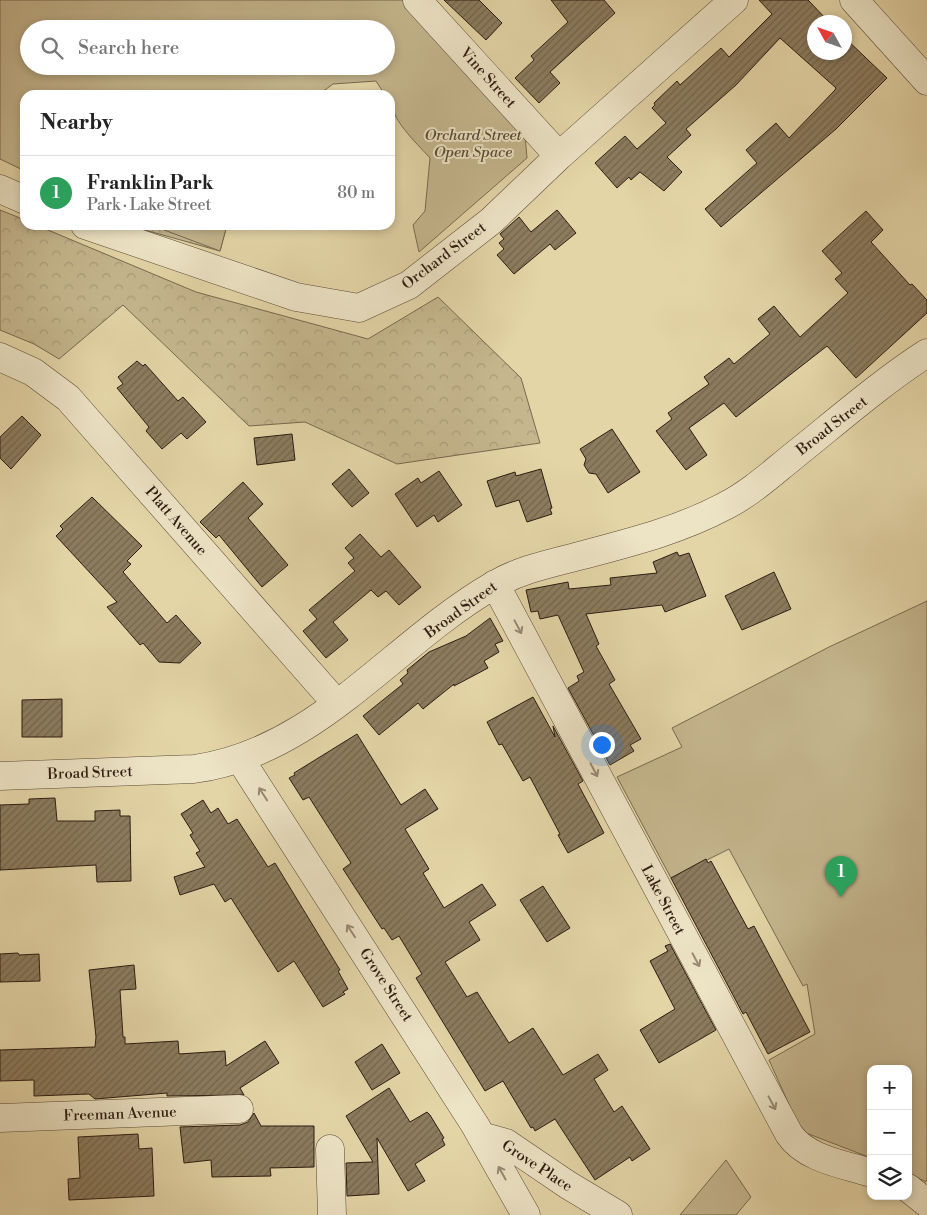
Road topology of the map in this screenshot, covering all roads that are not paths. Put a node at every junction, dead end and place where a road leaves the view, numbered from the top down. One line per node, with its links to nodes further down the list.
1 (417, 0): 5 (street, Vine Street)
2 (734, 0): 5 (street, Orchard Street)
3 (854, 0): 4 (street)
4 (927, 81)
5 (559, 156): 8 (street, Orchard Street)
6 (0, 189): 7 (street)
7 (20, 198)
8 (100, 230)
9 (927, 354): 11 (street, Broad Street)
10 (0, 357): 12 (street, Platt Avenue)
11 (495, 584): 12 (street, Broad Street); 19 (street, Lake Street, one-way to 19)
12 (337, 704): 13 (street, Broad Street)
13 (240, 759): 14 (street, Broad Street); 17 (street, Grove Street, one-way to 13)
14 (0, 776)
15 (239, 1109): 16 (street, Freeman Avenue)
16 (0, 1118)
17 (481, 1136): 23 (street, Grove Street, one-way to 17); 24 (street, Grove Place)
18 (330, 1149): 22 (street)
19 (867, 1172)
20 (912, 1191): 21 (street)
21 (927, 1203)
22 (332, 1215)
23 (526, 1215)
24 (618, 1215)

